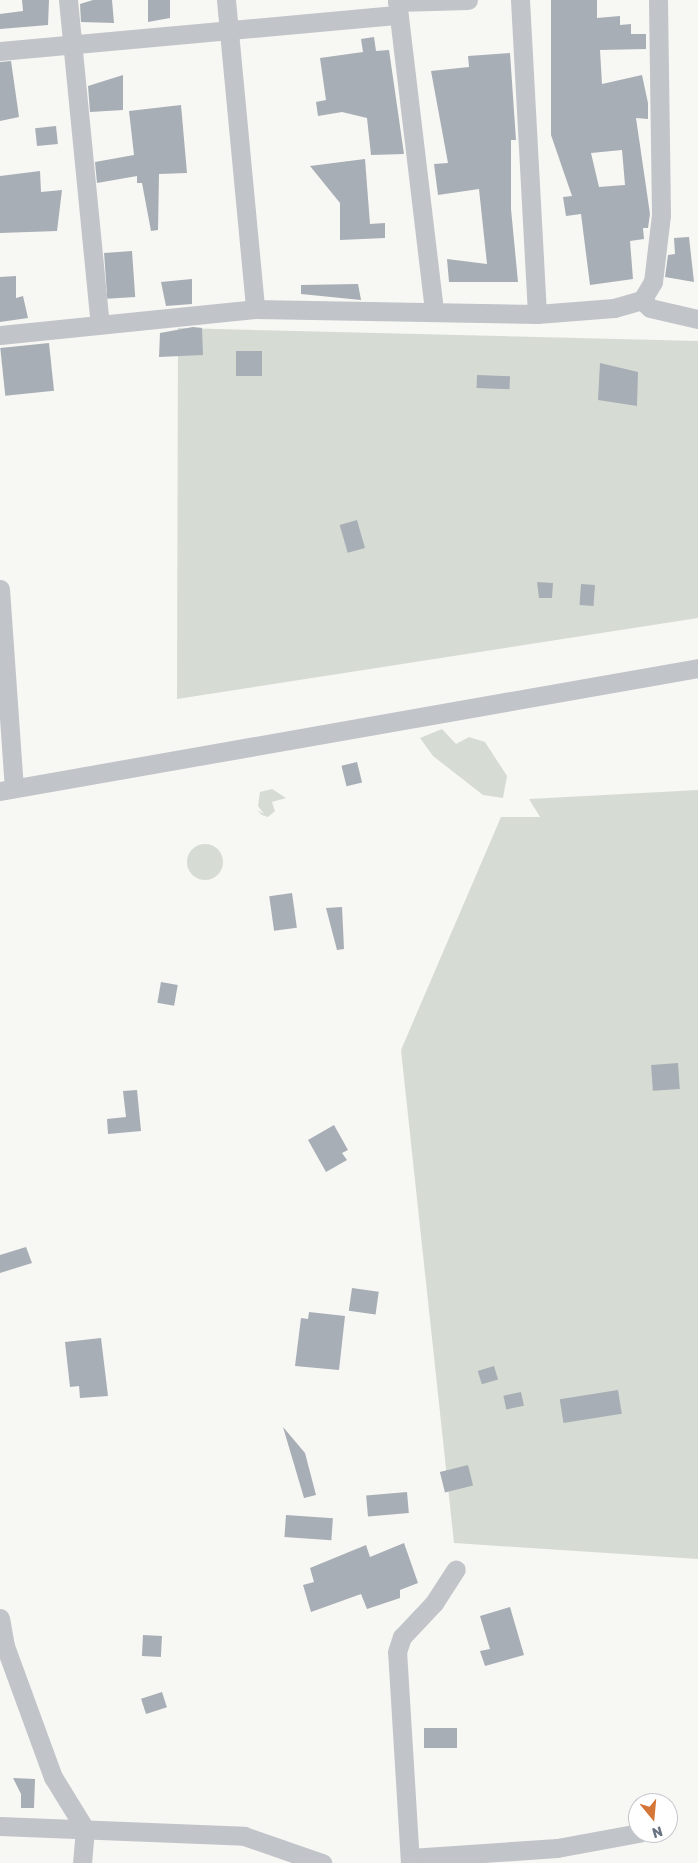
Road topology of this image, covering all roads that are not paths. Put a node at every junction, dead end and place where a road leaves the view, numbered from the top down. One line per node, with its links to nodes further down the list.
1 (68, 0): 8 (street)
2 (226, 0): 7 (street)
3 (468, 0): 6 (street)
4 (520, 0): 13 (street)
5 (658, 0): 10 (street)
6 (397, 6): 7 (street); 12 (street)
7 (228, 34): 8 (street); 11 (street)
8 (72, 46): 9 (street); 15 (street)
9 (0, 51)
10 (642, 300): 13 (street); 14 (street)
11 (255, 309): 12 (street); 15 (street)
12 (434, 312): 13 (street)
13 (537, 314)
14 (698, 319)
15 (100, 324): 16 (street)
16 (0, 336)
17 (0, 589): 18 (street)
18 (2, 635): 20 (street)
19 (698, 668): 20 (street)
20 (7, 789)
21 (456, 1569): 26 (street)
22 (0, 1618): 24 (street)
23 (0, 1826): 24 (street)
24 (86, 1829): 27 (street); 28 (street)
25 (628, 1835): 26 (street)
26 (410, 1860)
27 (82, 1863)
28 (322, 1863)

